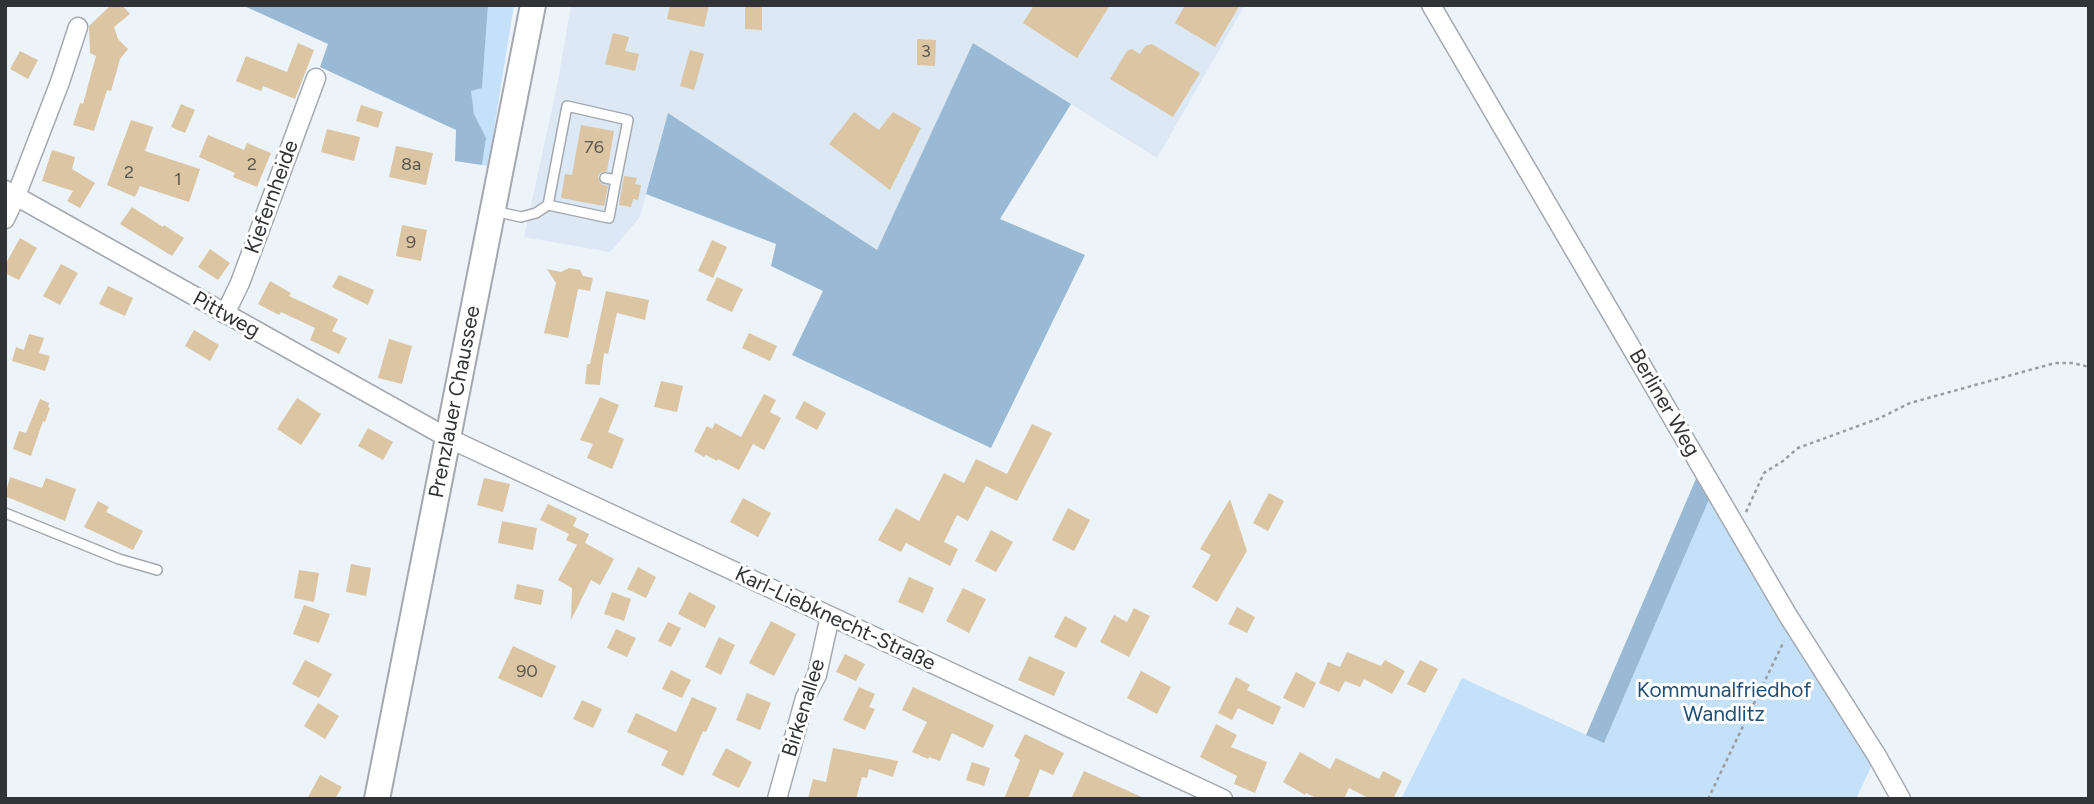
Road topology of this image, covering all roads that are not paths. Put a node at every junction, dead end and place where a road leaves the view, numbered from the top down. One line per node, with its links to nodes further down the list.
1 (533, 5): 9 (main road, Prenzlauer Chaussee)
2 (1431, 5): 19 (street, Berliner Weg)
3 (78, 27): 7 (street)
4 (316, 78): 11 (street, Kiefernheide)
5 (605, 178): 6 (lane)
6 (616, 180): 8 (lane); 8 (lane)
7 (11, 193): 10 (street); 11 (street, Pittweg)
8 (548, 205): 9 (lane)
9 (492, 211): 12 (main road, Prenzlauer Chaussee)
10 (5, 219)
11 (225, 314): 12 (street, Pittweg)
12 (448, 438): 15 (street, Karl-Liebknecht-Straße); 16 (main road, Prenzlauer Chaussee)
13 (5, 513): 14 (lane)
14 (157, 570)
15 (830, 616): 17 (street, Birkenallee); 18 (street, Karl-Liebknecht-Straße)
16 (377, 799)
17 (777, 799)
18 (1223, 799)
19 (1901, 799)

